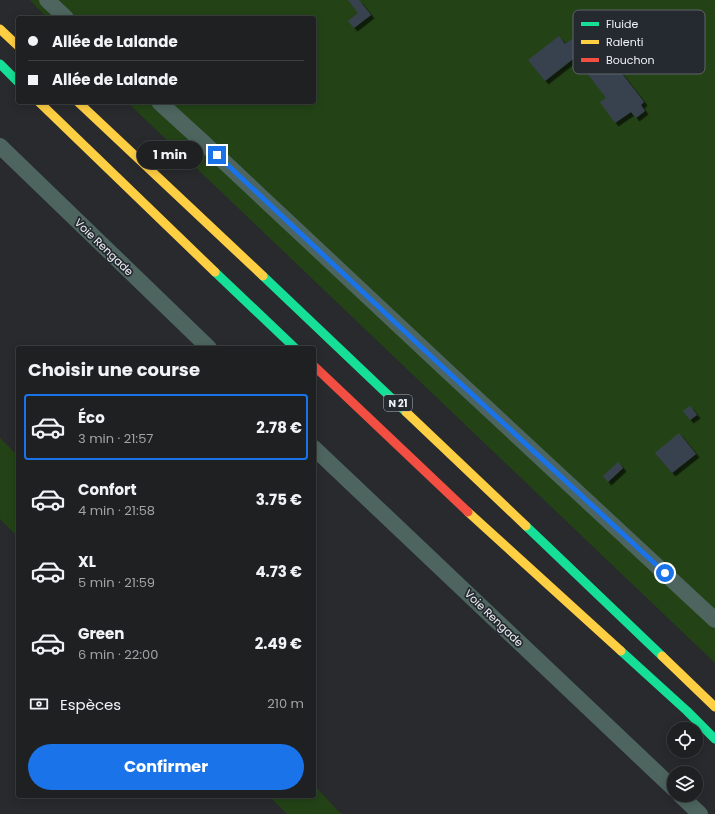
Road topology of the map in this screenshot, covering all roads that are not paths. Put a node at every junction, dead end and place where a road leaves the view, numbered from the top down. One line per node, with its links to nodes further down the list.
1 (47, 0): 2 (street)
2 (64, 16)
3 (0, 29): 4 (highway)
4 (16, 44)
5 (0, 64): 6 (highway)
6 (16, 80)
7 (41, 104): 12 (highway)
8 (80, 104): 16 (highway, N 21)
9 (161, 104): 15 (street)
10 (0, 146): 11 (street, Voie Rengade)
11 (207, 346)
12 (293, 346)
13 (316, 368): 17 (highway, N 21)
14 (316, 450): 18 (street, Voie Rengade)
15 (715, 620)
16 (715, 707)
17 (715, 739)
18 (667, 782)
19 (687, 802): 20 (street)
20 (700, 814)

